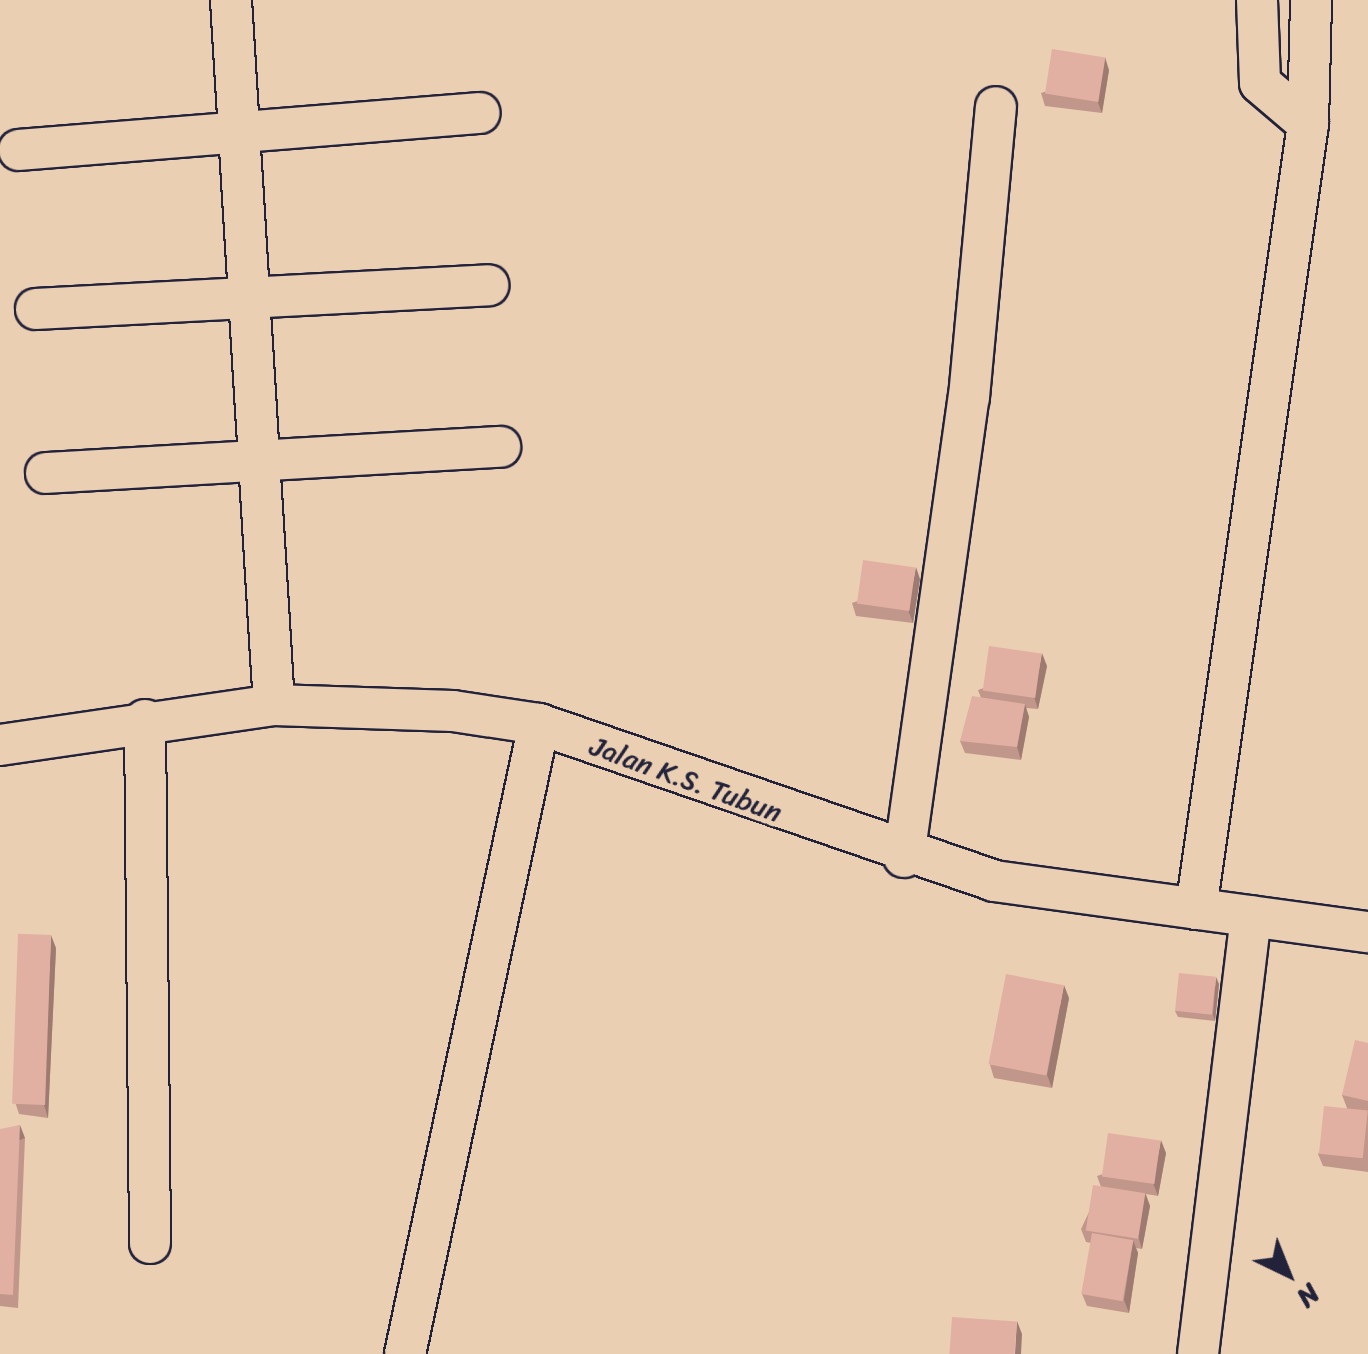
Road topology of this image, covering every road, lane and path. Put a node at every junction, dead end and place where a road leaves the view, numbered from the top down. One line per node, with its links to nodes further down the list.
1 (231, 0): 7 (street)
2 (1257, 0): 6 (street)
3 (1311, 0): 6 (street)
4 (996, 107): 19 (street)
5 (480, 114): 7 (street)
6 (1308, 124): 20 (street)
7 (239, 132): 8 (street); 10 (street)
8 (19, 150)
9 (488, 286): 10 (street)
10 (249, 295): 11 (street); 13 (street)
11 (36, 309)
12 (500, 447): 13 (street)
13 (259, 464): 14 (street); 15 (street)
14 (46, 473)
15 (274, 705): 16 (street, Jalan K.S. Tubun); 17 (street, Jalan K.S. Tubun)
16 (145, 720): 18 (street, Jalan K.S. Tubun); 23 (street)
17 (539, 724): 19 (street, Jalan K.S. Tubun); 24 (street)
18 (0, 745)
19 (904, 857): 20 (street, Jalan K.S. Tubun)
20 (1196, 909): 21 (street, Jalan K.S. Tubun)
21 (1252, 916): 22 (street, Jalan K.S. Tubun); 25 (street)
22 (1368, 932)
23 (150, 1243)
24 (404, 1354)
25 (1198, 1354)

